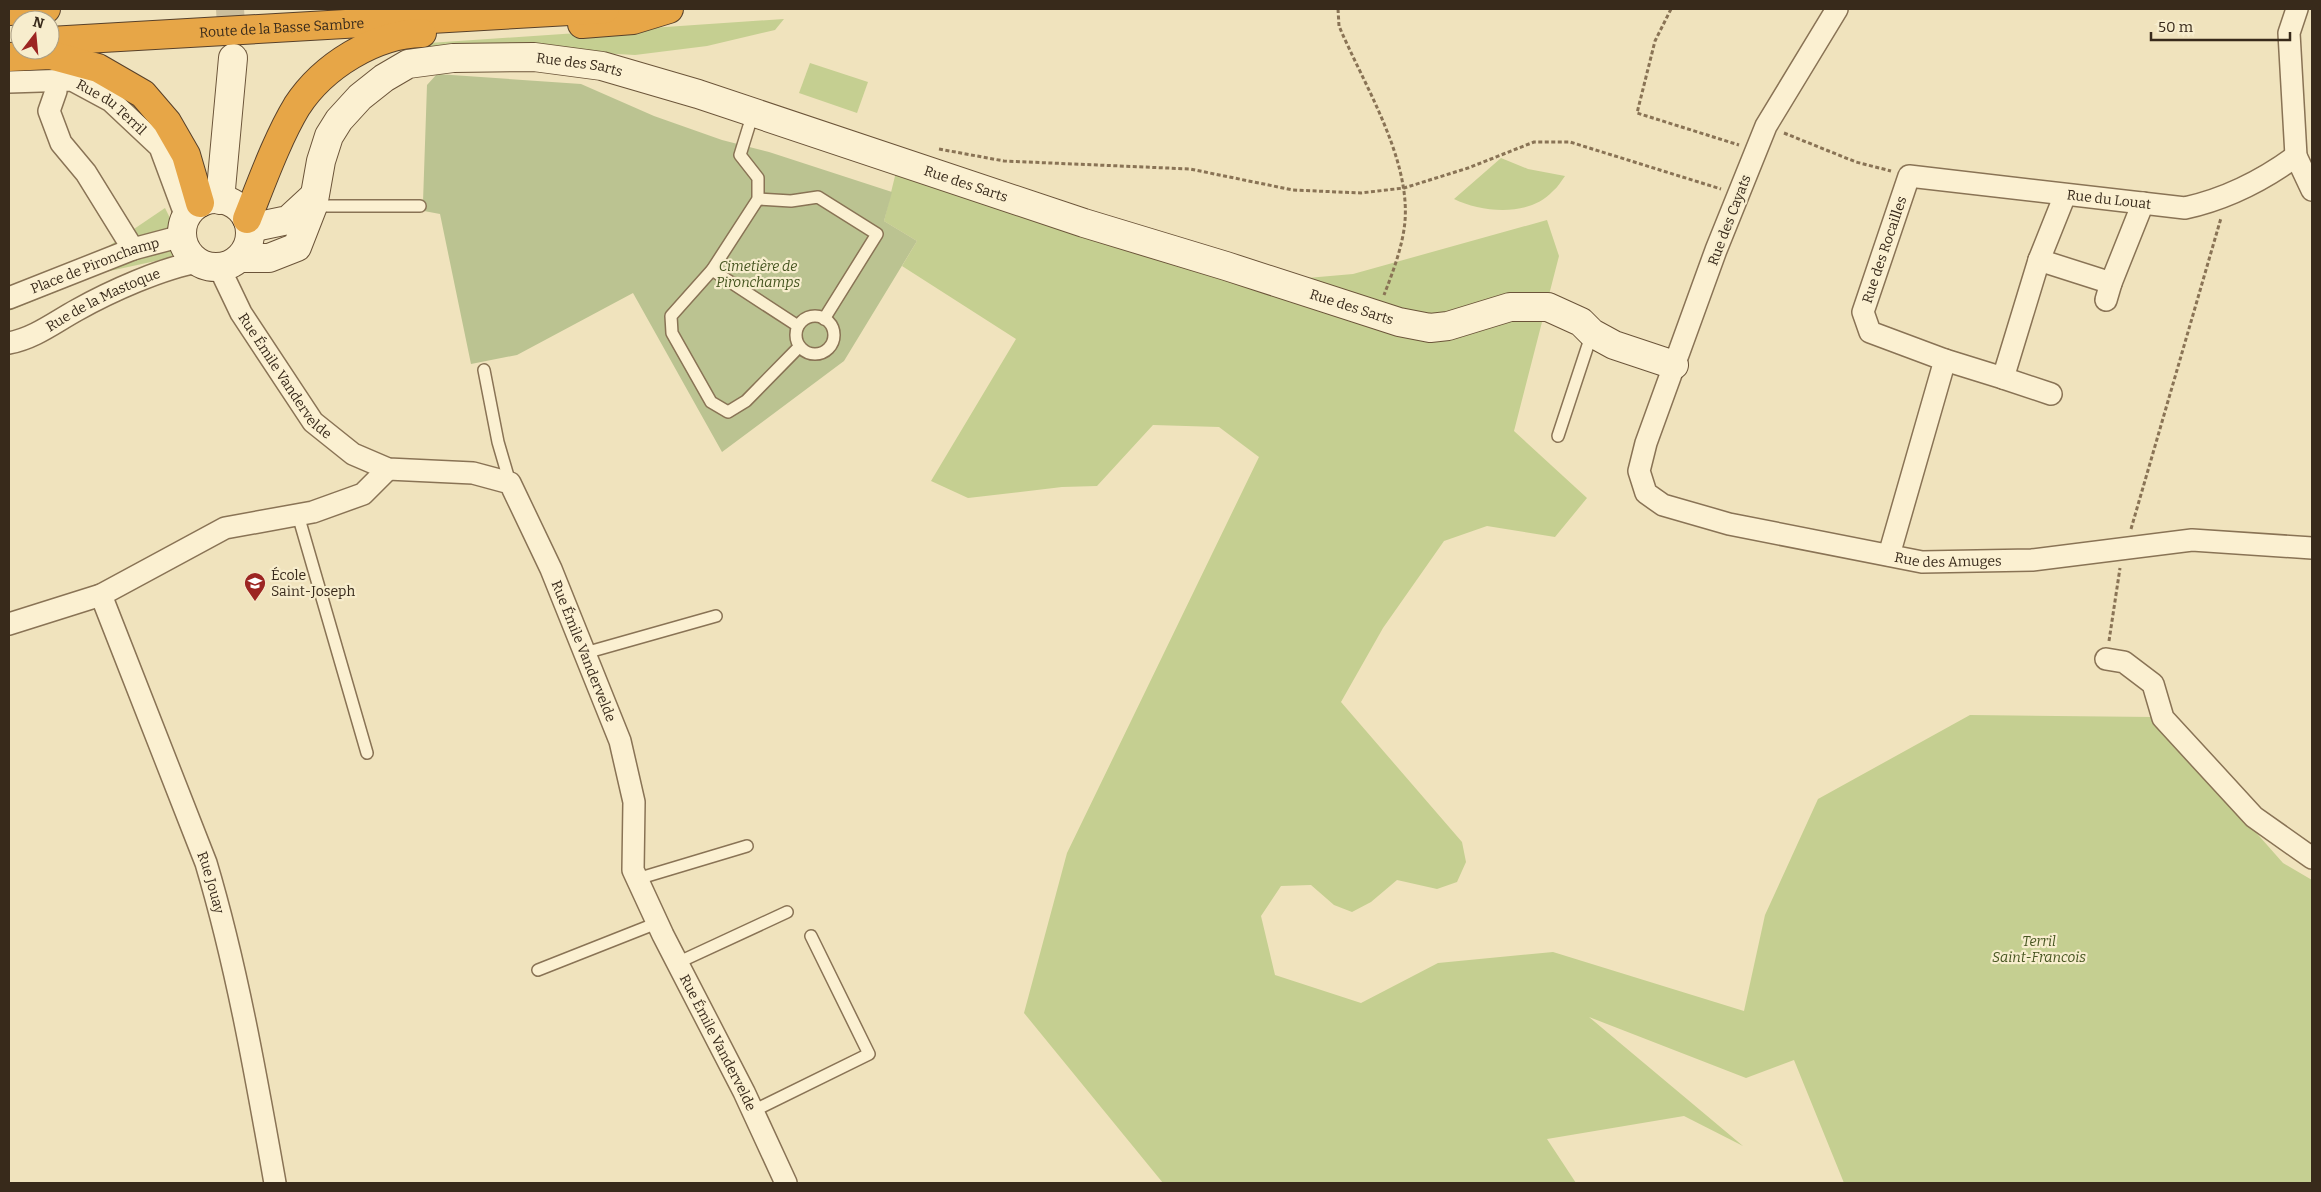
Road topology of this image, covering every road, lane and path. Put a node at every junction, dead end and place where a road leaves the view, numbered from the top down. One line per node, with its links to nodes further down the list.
1 (46, 9): 8 (highway)
2 (605, 9): 9 (highway, Route de la Basse Sambre)
3 (669, 9): 30 (highway)
4 (1338, 9): 20 (path)
5 (1671, 9): 17 (path)
6 (1837, 9): 15 (street, Rue des Cayats)
7 (2297, 9): 18 (street)
8 (9, 11)
9 (60, 40)
10 (9, 57): 29 (highway)
11 (233, 58): 29 (street)
12 (9, 82): 13 (street)
13 (55, 82): 29 (street, Rue du Terril); 31 (street, Rue du Terril)
14 (754, 113): 25 (lane); 26 (street, Rue des Sarts); 36 (street, Rue des Sarts)
15 (1766, 126): 17 (street, Rue des Cayats); 19 (path)
16 (933, 148): 20 (path)
17 (1756, 150): 22 (street, Rue des Cayats)
18 (2296, 156): 21 (street); 24 (street, Rue du Louat)
19 (1909, 176): 23 (street, Rue du Louat); 42 (street, Rue des Rocailles)
20 (1404, 188): 22 (path); 36 (path)
21 (2312, 190)
22 (1739, 195): 43 (street, Rue des Cayats)
23 (2065, 195): 27 (street, Rue du Louat); 32 (street)
24 (2224, 196): 27 (street, Rue du Louat); 52 (path)
25 (758, 199): 34 (lane); 37 (lane)
26 (314, 201): 28 (lane); 30 (street); 33 (street, Rue des Sarts)
27 (2143, 203): 32 (street)
28 (420, 206)
29 (197, 214): 30 (street); 31 (street, Place de Pironchamp); 33 (street)
30 (248, 223): 33 (street)
31 (133, 249): 35 (street, Place de Pironchamp)
32 (2038, 260): 45 (street)
33 (219, 262): 40 (street, Rue de la Mastoque); 49 (street, Rue Émile Vandervelde)
34 (712, 270): 38 (lane); 41 (lane)
35 (9, 298)
36 (1376, 315): 39 (street, Rue des Sarts)
37 (824, 318): 38 (lane); 41 (lane)
38 (798, 326): 41 (lane)
39 (1592, 333): 43 (street, Rue des Sarts); 47 (lane)
40 (9, 343)
41 (798, 348)
42 (1944, 360): 45 (street, Rue des Rocailles); 54 (street)
43 (1674, 366): 48 (street, Rue des Cayats)
44 (484, 370): 50 (lane)
45 (2003, 378): 46 (street, Rue des Rocailles)
46 (2051, 394)
47 (1558, 436)
48 (1646, 443): 54 (street, Rue des Amuges)
49 (388, 468): 50 (street, Rue Émile Vandervelde); 51 (street)
50 (510, 483): 58 (street, Rue Émile Vandervelde)
51 (298, 515): 55 (street); 60 (lane)
52 (2123, 548): 53 (street, Rue des Amuges); 54 (street, Rue des Amuges); 59 (path)
53 (2312, 548)
54 (1889, 555)
55 (101, 595): 57 (street); 70 (street, Rue Jouay)
56 (716, 616): 58 (lane)
57 (9, 624)
58 (585, 653): 63 (street, Rue Émile Vandervelde)
59 (2106, 659): 62 (street)
60 (367, 753)
61 (747, 846): 63 (lane)
62 (2312, 858)
63 (638, 879): 65 (street, Rue Émile Vandervelde)
64 (787, 912): 67 (lane)
65 (657, 923): 67 (street, Rue Émile Vandervelde); 68 (lane)
66 (810, 936): 69 (lane)
67 (677, 963): 69 (street, Rue Émile Vandervelde)
68 (538, 970)
69 (753, 1111): 71 (street, Rue Émile Vandervelde)
70 (275, 1183)
71 (786, 1183)

